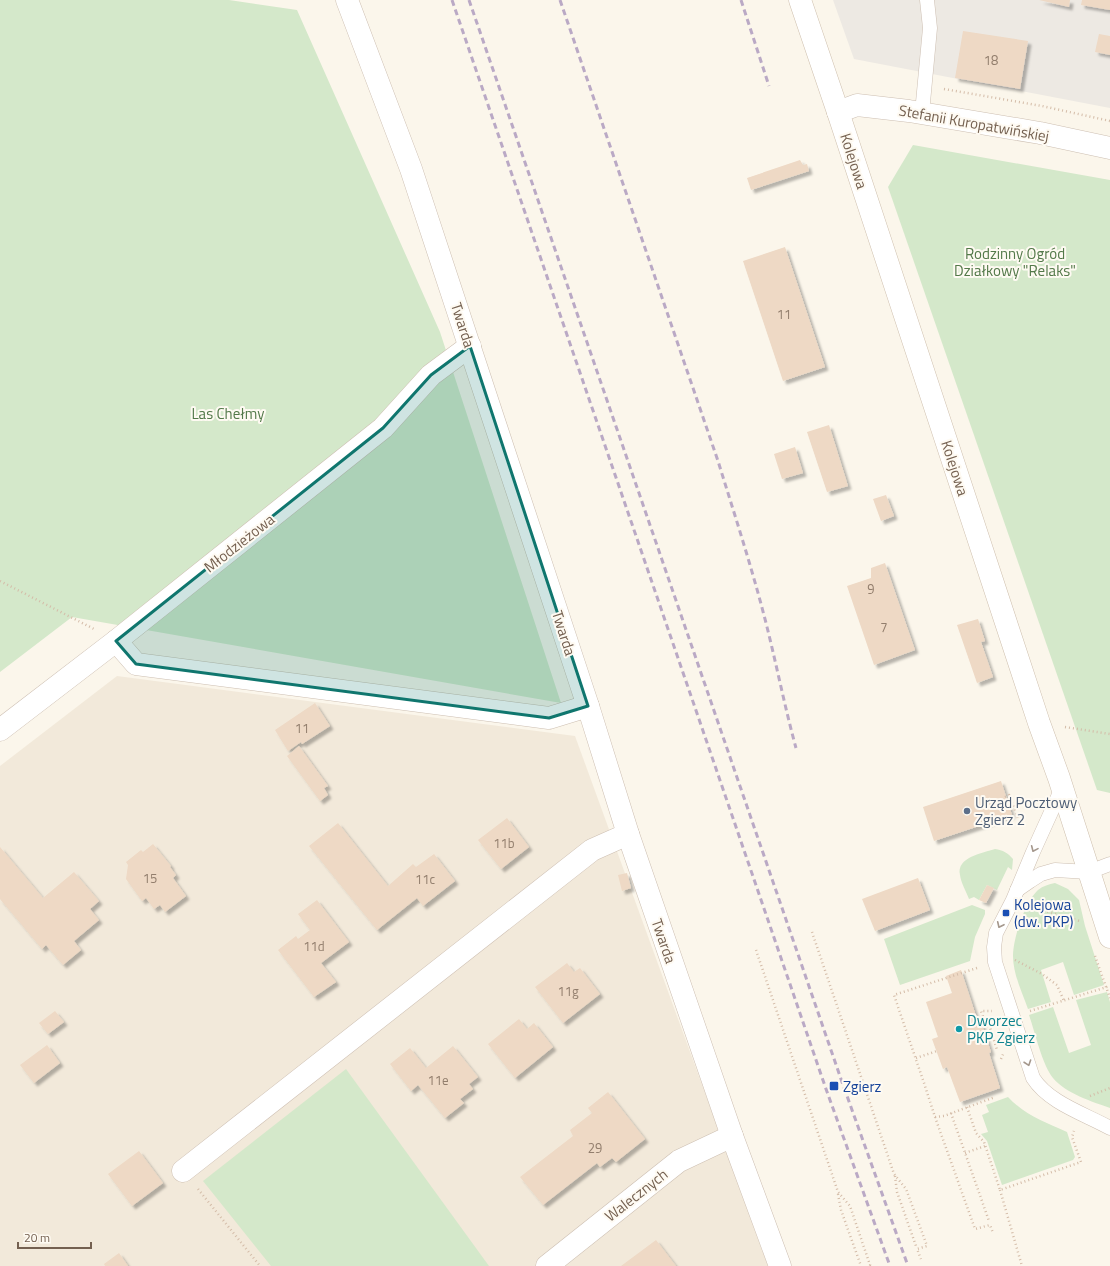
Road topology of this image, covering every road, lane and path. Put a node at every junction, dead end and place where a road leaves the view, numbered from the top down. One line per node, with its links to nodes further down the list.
1 (347, 0): 9 (street, Twarda)
2 (800, 0): 5 (street, Kolejowa)
3 (927, 0): 4 (lane)
4 (925, 86): 6 (lane); 7 (path)
5 (838, 112): 6 (street, Stefanii Kuropatwińskiej); 13 (street, Kolejowa)
6 (922, 113): 8 (street, Stefanii Kuropatwińskiej)
7 (1110, 121)
8 (1110, 148)
9 (470, 346): 11 (street, Młodzieżowa); 12 (street, Twarda)
10 (0, 582): 11 (path)
11 (116, 641): 12 (street); 14 (street, Młodzieżowa)
12 (588, 706): 19 (street, Twarda)
13 (1039, 723): 15 (path); 16 (street, Kolejowa)
14 (0, 730)
15 (1110, 734)
16 (1062, 788): 21 (street, Kolejowa); 22 (lane, one-way to 22)
17 (1005, 797): 18 (path)
18 (1023, 831)
19 (628, 834): 46 (street, Twarda); 49 (street)
20 (1110, 864): 21 (lane)
21 (1089, 872): 22 (lane); 25 (street, Kolejowa)
22 (1015, 895): 23 (path); 28 (lane, one-way to 28)
23 (1085, 923)
24 (812, 932): 50 (path)
25 (1110, 937)
26 (756, 950): 52 (path)
27 (1094, 952): 30 (path)
28 (995, 962): 32 (path); 33 (lane); 39 (path)
29 (1110, 986): 30 (path)
30 (1106, 988): 31 (path); 32 (path)
31 (1110, 998)
32 (1064, 1001): 33 (path)
33 (1011, 1013): 35 (path); 44 (lane, one-way to 44)
34 (988, 1021): 35 (path)
35 (992, 1035): 36 (path); 37 (path)
36 (986, 1037)
37 (998, 1050)
38 (937, 1051): 39 (path)
39 (916, 1058): 43 (path)
40 (995, 1096): 41 (path)
41 (967, 1107): 42 (path); 47 (path)
42 (951, 1113): 43 (path); 48 (path)
43 (935, 1118): 54 (path)
44 (1107, 1124)
45 (1075, 1130): 51 (path)
46 (732, 1136): 58 (street, Walecznych); 59 (street, Twarda)
47 (985, 1146): 48 (path); 51 (path)
48 (965, 1153): 53 (path)
49 (183, 1171): 57 (path)
50 (894, 1174): 55 (path); 56 (path)
51 (1000, 1190): 62 (path)
52 (838, 1192): 60 (path); 61 (path)
53 (989, 1221)
54 (993, 1233)
55 (916, 1246)
56 (921, 1259)
57 (260, 1266)
58 (547, 1266)
59 (780, 1266)
60 (861, 1266)
61 (868, 1266)
62 (1022, 1266)

